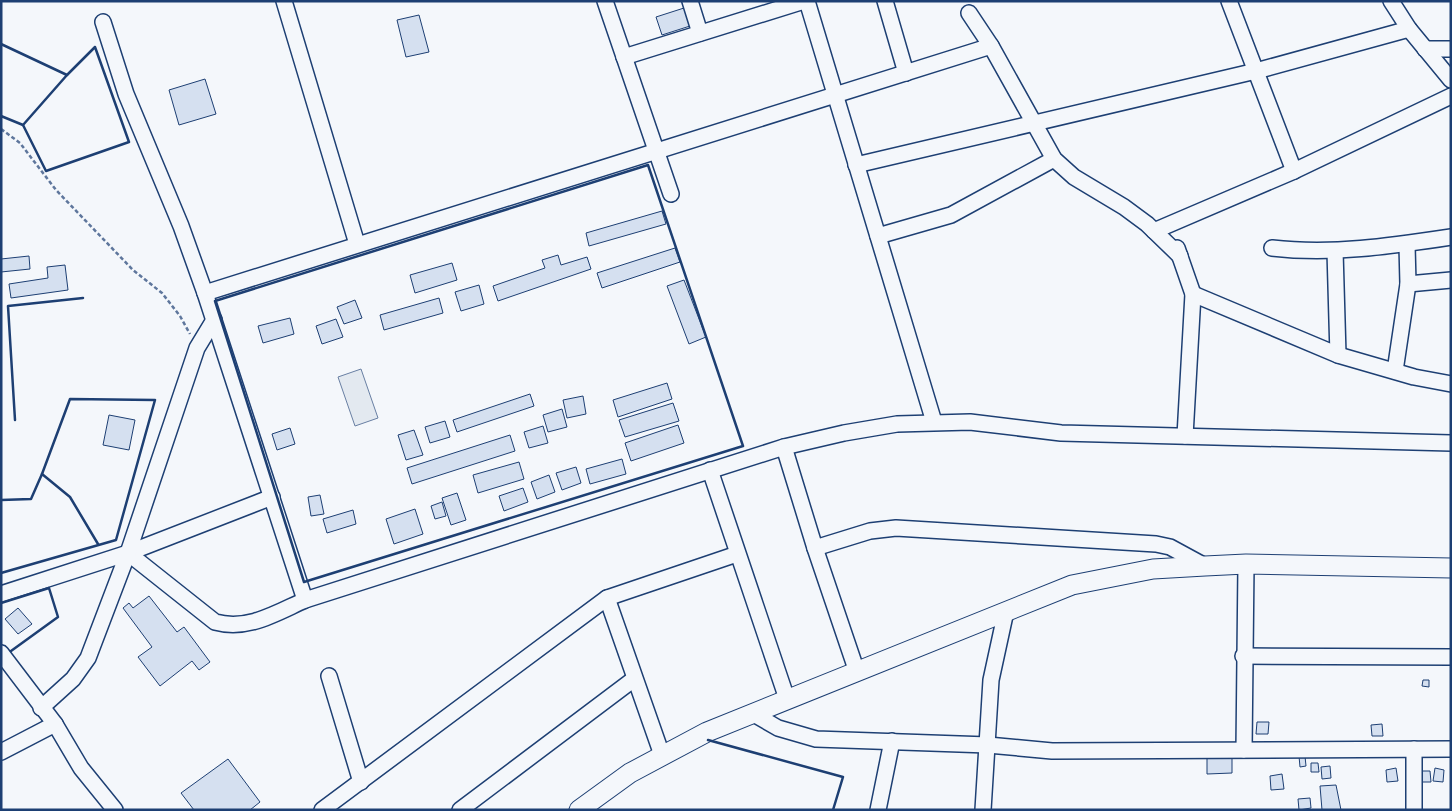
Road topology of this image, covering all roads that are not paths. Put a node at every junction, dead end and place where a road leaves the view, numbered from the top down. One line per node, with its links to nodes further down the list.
1 (284, 1): 31 (street)
2 (605, 1): 15 (street)
3 (690, 1): 11 (street)
4 (805, 1): 11 (street); 19 (street)
5 (886, 1): 17 (street)
6 (1229, 1): 16 (street)
7 (1391, 1): 10 (street)
8 (967, 7): 12 (street)
9 (103, 22): 38 (street)
10 (1409, 29): 13 (street); 16 (street)
11 (700, 33): 15 (street)
12 (985, 48): 17 (street); 21 (street)
13 (1425, 49): 14 (street); 18 (street)
14 (1451, 49)
15 (624, 57): 22 (street)
16 (1256, 71): 21 (street); 25 (street)
17 (906, 73): 19 (street)
18 (1451, 80)
19 (835, 95): 22 (street); 24 (street)
20 (1451, 96): 25 (street)
21 (1034, 122): 23 (street); 24 (street)
22 (657, 151): 26 (street); 31 (street)
23 (1054, 159): 28 (street); 29 (street)
24 (856, 165): 29 (street)
25 (1294, 171): 27 (street)
26 (672, 194)
27 (1169, 224): 28 (street); 35 (street)
28 (1154, 231): 35 (street)
29 (878, 236): 44 (street)
30 (1451, 237): 32 (street)
31 (357, 244): 38 (street)
32 (1407, 245): 34 (street); 37 (street)
33 (1272, 248): 34 (street)
34 (1335, 251): 41 (street)
35 (1180, 256): 39 (street)
36 (1451, 280): 37 (street)
37 (1408, 284): 42 (street)
38 (205, 293): 40 (street)
39 (1193, 294): 41 (street); 45 (street)
40 (214, 320): 49 (street); 51 (street)
41 (1338, 355): 42 (street)
42 (1395, 371): 43 (street)
43 (1451, 384)
44 (934, 422): 45 (street); 47 (street)
45 (1185, 436): 46 (street)
46 (1451, 443)
47 (784, 447): 48 (street); 50 (street)
48 (710, 470): 52 (street); 58 (street)
49 (272, 497): 51 (street); 58 (street)
50 (815, 548): 54 (street); 63 (street)
51 (128, 553): 56 (street); 58 (street); 67 (street)
52 (737, 554): 57 (street); 66 (street)
53 (1246, 564): 54 (main road); 55 (main road); 61 (street)
54 (1205, 566): 59 (main road)
55 (1451, 568)
56 (1, 594)
57 (606, 598): 65 (street); 78 (street)
58 (304, 600)
59 (1006, 611): 63 (main road); 71 (street)
60 (1, 654): 67 (street)
61 (1243, 656): 62 (street); 74 (street)
62 (1451, 657)
63 (857, 672): 66 (main road)
64 (329, 676): 78 (street)
65 (634, 679): 76 (street); 81 (street)
66 (787, 699): 68 (main road)
67 (41, 708): 69 (street)
68 (752, 713): 70 (street); 76 (main road)
69 (55, 724): 75 (street); 79 (street)
70 (892, 741): 71 (street); 83 (street)
71 (988, 745): 74 (street); 84 (street)
72 (1418, 749): 73 (street); 74 (street); 77 (street); 85 (street)
73 (1451, 749)
74 (1244, 750)
75 (1, 752)
76 (662, 755): 82 (main road)
77 (1451, 760)
78 (361, 782): 80 (street)
79 (115, 810)
80 (322, 810)
81 (460, 810)
82 (579, 810)
83 (878, 810)
84 (982, 810)
85 (1414, 810)

